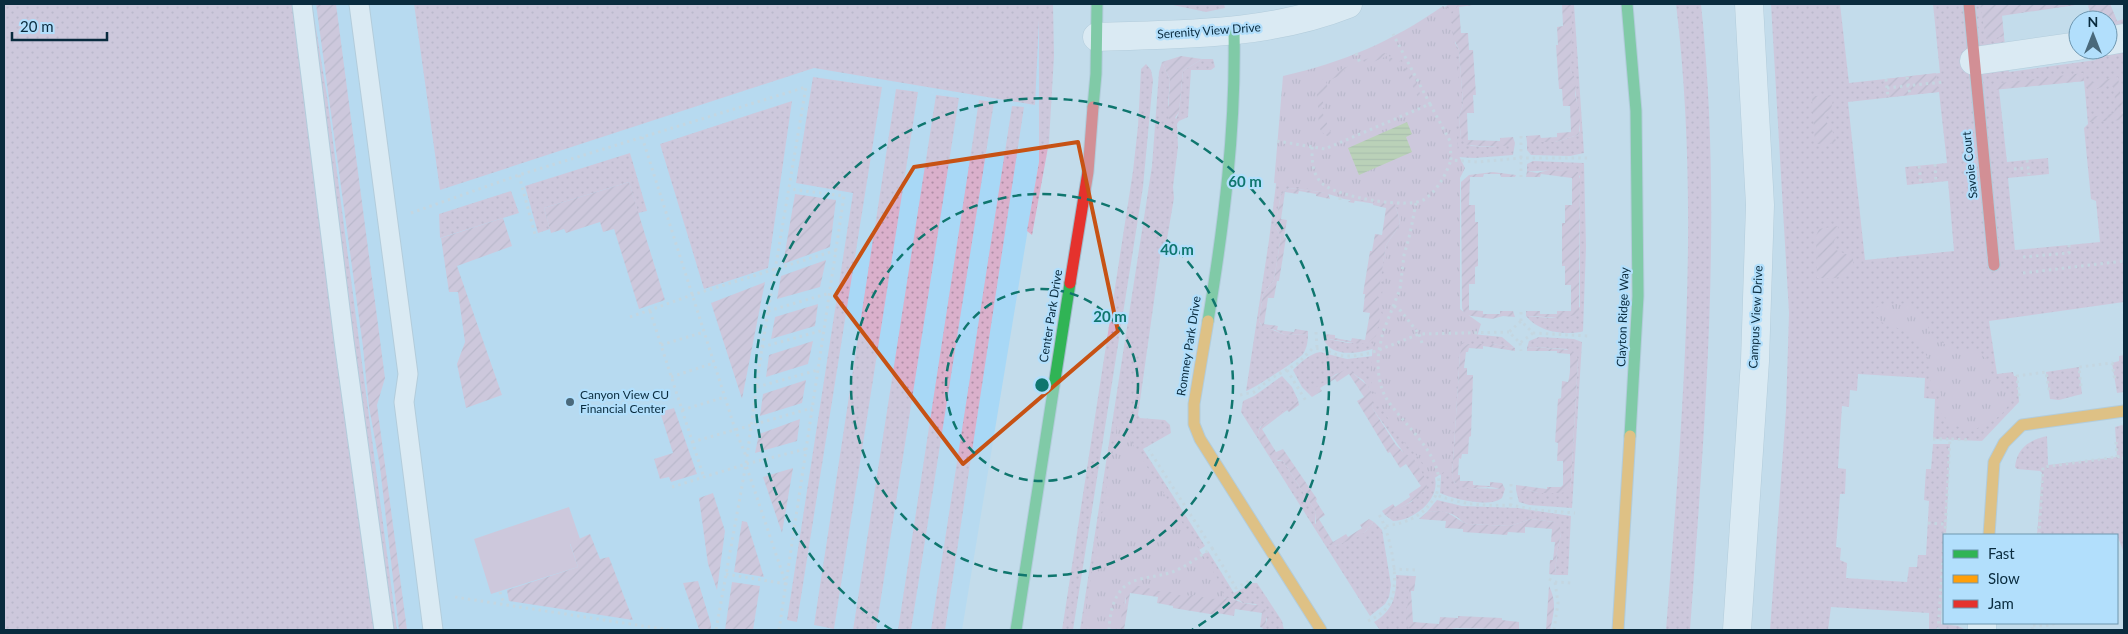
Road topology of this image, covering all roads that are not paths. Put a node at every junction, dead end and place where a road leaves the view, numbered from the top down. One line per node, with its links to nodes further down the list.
1 (302, 4): 15 (lane)
2 (358, 4): 16 (lane)
3 (1097, 4): 9 (street, Center Park Drive)
4 (1348, 4): 8 (street, Serenity View Drive)
5 (1627, 4): 19 (street, Clayton Ridge Way)
6 (1749, 4): 20 (street, Campus View Drive)
7 (1969, 4): 11 (street, Savoie Court)
8 (1234, 32): 9 (street, Serenity View Drive); 18 (street, Romney Park Drive)
9 (1097, 37): 17 (street, Center Park Drive)
10 (2068, 47): 11 (street)
11 (1974, 61): 12 (street, Savoie Court)
12 (1994, 264)
13 (2124, 411): 14 (street)
14 (1989, 534)
15 (384, 630)
16 (434, 630)
17 (1016, 630)
18 (1321, 630)
19 (1618, 630)
20 (1737, 630)

